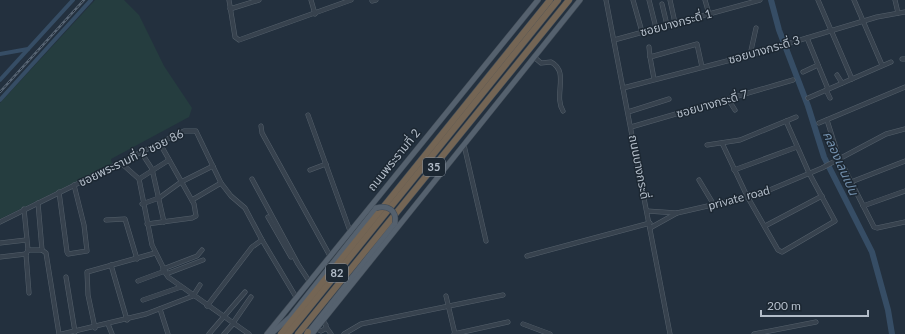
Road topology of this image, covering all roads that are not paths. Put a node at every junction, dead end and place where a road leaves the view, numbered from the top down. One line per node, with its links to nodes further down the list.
1 (229, 0): 23 (street)
2 (259, 0): 23 (street)
3 (311, 0): 26 (street)
4 (351, 0): 26 (street)
5 (538, 0): 115 (main road, ถนนพระรามที่ 2 / 35)
6 (550, 0): 170 (highway, ถนนพระรามที่ 2 / 35)
7 (558, 0): 171 (highway, 82)
8 (568, 0): 172 (highway, 35); 172 (highway, 82)
9 (580, 0): 39 (main road, 35)
10 (606, 0): 36 (street, ถนนบางกระดี่)
11 (633, 0): 34 (street)
12 (649, 0): 31 (street)
13 (670, 0): 29 (street)
14 (705, 0): 27 (street)
15 (740, 0): 22 (street)
16 (760, 0): 20 (street, ซอยบางกระดี่ 1)
17 (818, 0): 33 (street)
18 (854, 0): 28 (street)
19 (895, 0): 25 (street)
20 (753, 1): 22 (street, ซอยบางกระดี่ 1)
21 (662, 4): 30 (street)
22 (741, 6): 27 (street, ซอยบางกระดี่ 1)
23 (230, 9): 26 (street)
24 (905, 12): 25 (street, ซอยบางกระดี่ 3)
25 (898, 13): 28 (street, ซอยบางกระดี่ 3)
26 (315, 14)
27 (709, 14): 29 (street, ซอยบางกระดี่ 1)
28 (864, 22): 33 (street, ซอยบางกระดี่ 3); 42 (street)
29 (676, 23): 30 (street, ซอยบางกระดี่ 1)
30 (667, 25): 31 (street, ซอยบางกระดี่ 1)
31 (656, 28): 34 (street, ซอยบางกระดี่ 1)
32 (756, 28): 38 (street)
33 (831, 31): 35 (street, ซอยบางกระดี่ 3); 47 (street)
34 (642, 32): 36 (street, ซอยบางกระดี่ 1)
35 (807, 38): 38 (street, ซอยบางกระดี่ 3); 43 (street)
36 (614, 40): 52 (street, ถนนบางกระดี่)
37 (649, 47): 40 (street)
38 (750, 55): 44 (street, ซอยบางกระดี่ 3)
39 (534, 57): 59 (street); 71 (main road, 35)
40 (650, 57): 44 (street); 48 (street)
41 (891, 62): 42 (street)
42 (882, 65): 47 (street)
43 (818, 66): 45 (street); 53 (street)
44 (702, 67): 48 (street, ซอยบางกระดี่ 3)
45 (803, 72)
46 (837, 75): 50 (street)
47 (852, 79): 50 (street)
48 (654, 80): 52 (street, ซอยบางกระดี่ 3)
49 (792, 80): 56 (street, ซอยบางกระดี่ 7)
50 (842, 83): 53 (street)
51 (905, 87): 63 (street)
52 (623, 88): 60 (street, ถนนบางกระดี่)
53 (827, 90): 54 (street); 55 (street)
54 (808, 98)
55 (830, 98)
56 (728, 99): 58 (street); 67 (street, ซอยบางกระดี่ 7)
57 (669, 100): 60 (street)
58 (735, 110)
59 (563, 111)
60 (628, 112): 67 (street, ถนนบางกระดี่)
61 (308, 115): 79 (street)
62 (796, 117): 64 (street)
63 (827, 120): 65 (street); 75 (street)
64 (786, 121): 69 (street); 73 (street)
65 (819, 123)
66 (261, 126): 124 (street)
67 (631, 126): 103 (street, ถนนบางกระดี่)
68 (905, 129): 75 (street)
69 (722, 143): 72 (street); 83 (street)
70 (159, 144): 74 (street, ซอยพระรามที่ 2 ซอย 86); 76 (street); 80 (street, ซอยพระรามที่ 2 ซอย 86)
71 (464, 145): 118 (street); 150 (main road, 35)
72 (707, 146)
73 (797, 146): 83 (street); 84 (street)
74 (141, 152): 78 (street, ซอยพระรามที่ 2 ซอย 86); 81 (street)
75 (839, 158): 84 (street, private road); 89 (street)
76 (169, 160): 81 (street); 88 (street)
77 (905, 162): 89 (street)
78 (121, 163): 85 (street); 91 (street, ซอยพระรามที่ 2 ซอย 86)
79 (326, 164): 82 (street); 115 (street)
80 (213, 166): 88 (street); 90 (street, ซอยพระรามที่ 2 ซอย 86)
81 (152, 169): 85 (street); 96 (street)
82 (310, 170)
83 (734, 170): 94 (street)
84 (809, 173): 94 (street, private road); 95 (street)
85 (139, 179): 99 (street)
86 (252, 179): 133 (street)
87 (699, 180): 100 (street)
88 (181, 182): 96 (street); 97 (street)
89 (851, 182): 101 (street)
90 (221, 183): 97 (street); 117 (street, ซอยพระรามที่ 2 ซอย 86)
91 (74, 185): 93 (street, ซอยพระรามที่ 2 ซอย 86); 93 (street)
92 (905, 191): 101 (street)
93 (59, 192): 98 (street, ซอยพระรามที่ 2 ซอย 86)
94 (747, 196): 100 (street, private road); 114 (street)
95 (822, 196): 114 (street); 114 (street)
96 (159, 198): 99 (street); 109 (street)
97 (192, 200): 109 (street)
98 (38, 203): 102 (street, ซอยพระรามที่ 2 ซอย 86); 120 (street)
99 (142, 204): 112 (street)
100 (714, 205): 105 (street, private road)
101 (863, 206): 111 (street)
102 (24, 209): 108 (street, ซอยพระรามที่ 2 ซอย 86); 116 (street)
103 (647, 211): 104 (street); 113 (street, ถนนบางกระดี่)
104 (660, 212): 105 (street); 110 (street)
105 (677, 214): 110 (street)
106 (268, 217): 133 (street)
107 (106, 220): 127 (street)
108 (0, 222)
109 (164, 222): 112 (street)
110 (661, 222): 113 (street)
111 (905, 222)
112 (147, 224): 123 (street)
113 (650, 226): 125 (street); 178 (street, ถนนบางกระดี่)
114 (765, 226)
115 (350, 231): 124 (main road, ถนนพระรามที่ 2 / 35)
116 (26, 240): 119 (street); 122 (street)
117 (262, 240): 142 (street, ซอยพระรามที่ 2 ซอย 86); 144 (street)
118 (486, 241)
119 (0, 243)
120 (42, 250): 122 (street); 161 (street)
121 (202, 250): 130 (street)
122 (27, 252): 126 (street); 137 (street)
123 (155, 253): 127 (street); 130 (street)
124 (330, 256): 133 (main road, ถนนพระรามที่ 2 / 35)
125 (527, 256)
126 (0, 257)
127 (137, 259): 129 (street)
128 (203, 260): 130 (street)
129 (111, 265): 149 (street); 156 (street)
130 (165, 271): 132 (street); 135 (street)
131 (66, 277): 159 (street)
132 (138, 282)
133 (308, 282): 142 (main road, ถนนพระรามที่ 2 / 35)
134 (200, 285): 139 (street)
135 (181, 287): 139 (street); 143 (street)
136 (244, 292): 148 (street)
137 (29, 293)
138 (502, 295): 145 (street)
139 (193, 296): 144 (street); 146 (street)
140 (446, 296): 145 (street)
141 (251, 297): 153 (street)
142 (296, 297): 168 (main road, ถนนพระรามที่ 2 / 35)
143 (143, 300)
144 (207, 306): 148 (street)
145 (448, 306): 175 (street); 176 (street)
146 (160, 309): 149 (street); 164 (street)
147 (290, 316): 169 (main road); 170 (highway); 173 (main road, bridge)
148 (225, 317): 153 (street); 165 (street)
149 (127, 320): 154 (street)
150 (323, 321): 157 (main road, 35); 158 (street)
151 (508, 322): 176 (street)
152 (816, 322): 179 (street)
153 (233, 323): 160 (street); 166 (street)
154 (108, 324): 156 (street); 163 (street)
155 (523, 324): 177 (street)
156 (94, 328): 159 (street)
157 (317, 329): 158 (street); 173 (main road, 35)
158 (325, 330): 174 (street)
159 (74, 332): 162 (street)
160 (243, 332): 167 (street)
161 (59, 334)
162 (63, 334)
163 (112, 334)
164 (168, 334)
165 (209, 334)
166 (224, 334)
167 (249, 334)
168 (266, 334)
169 (270, 334)
170 (279, 334)
171 (288, 334)
172 (298, 334)
173 (309, 334)
174 (331, 334)
175 (344, 334)
176 (454, 334)
177 (550, 334)
178 (670, 334)
179 (754, 334)

